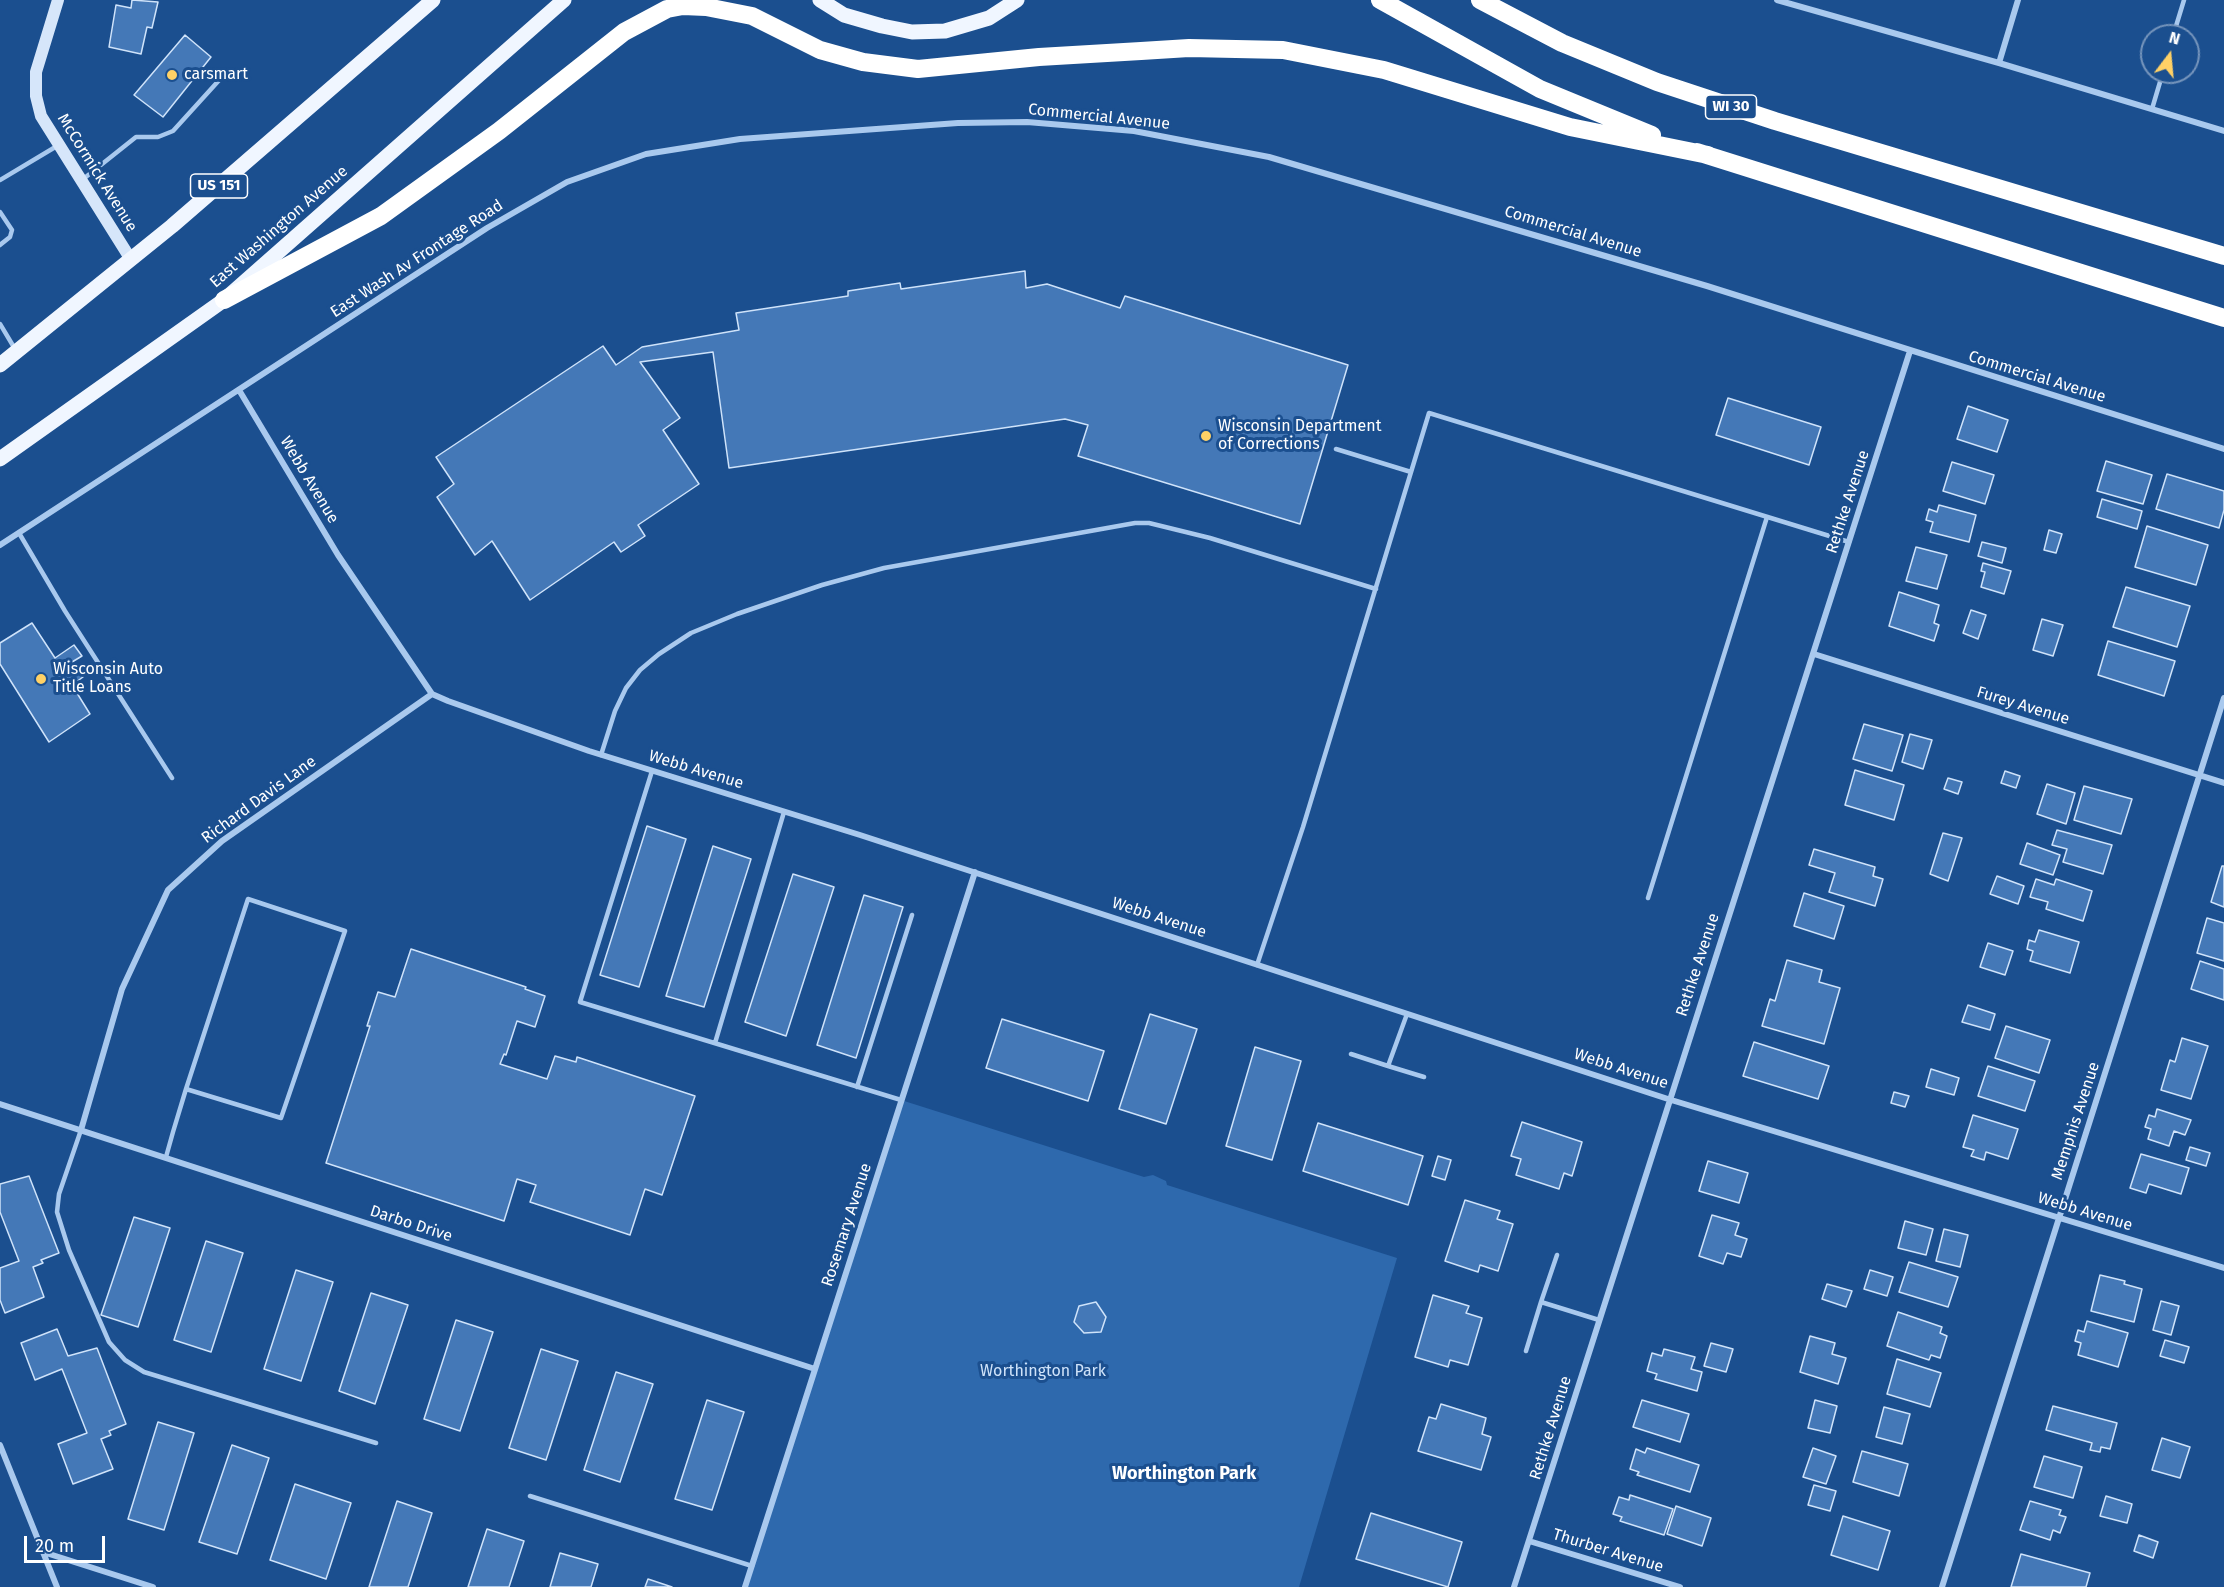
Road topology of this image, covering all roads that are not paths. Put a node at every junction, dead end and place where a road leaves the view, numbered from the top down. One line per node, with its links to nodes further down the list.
1 (58, 0): 21 (street, McCormick Avenue)
2 (433, 0): 30 (main road, US 151)
3 (564, 0): 31 (main road, East Washington Avenue)
4 (736, 0): 13 (highway)
5 (820, 0): 6 (main road)
6 (1017, 0)
7 (1380, 0): 22 (highway)
8 (1480, 0): 25 (highway, WI 30)
9 (1777, 0): 12 (street)
10 (2018, 0): 15 (street)
11 (2184, 0): 14 (lane)
12 (1788, 2): 15 (street)
13 (752, 16): 22 (highway); 31 (highway)
14 (2177, 24)
15 (1999, 63): 18 (street)
16 (222, 77): 24 (lane)
17 (2159, 84): 18 (lane)
18 (2152, 109): 20 (street)
19 (898, 126): 35 (street, Commercial Avenue); 37 (street, East Wash Av Frontage Road)
20 (2224, 131)
21 (59, 145): 23 (lane); 24 (street, McCormick Avenue)
22 (1708, 156): 32 (highway)
23 (0, 180)
24 (81, 180): 30 (street, McCormick Avenue)
25 (1991, 188): 28 (highway); 29 (highway, WI 30)
26 (0, 212): 27 (lane)
27 (0, 245)
28 (2224, 245)
29 (2224, 256)
30 (130, 258): 34 (main road, US 151)
31 (224, 300): 40 (main road, East Washington Avenue)
32 (2224, 318)
33 (0, 324): 34 (lane)
34 (17, 351): 36 (main road, US 151)
35 (1910, 351): 39 (street, Commercial Avenue); 44 (street, Rethke Avenue)
36 (0, 365)
37 (239, 390): 43 (street, East Wash Av Frontage Road); 48 (street, Webb Avenue)
38 (1336, 449): 41 (lane)
39 (2224, 449)
40 (0, 459)
41 (1411, 472): 42 (lane); 46 (lane)
42 (1767, 517): 44 (lane); 57 (lane)
43 (19, 533): 45 (street, East Wash Av Frontage Road); 53 (lane)
44 (1849, 542): 47 (street, Rethke Avenue)
45 (0, 545)
46 (1376, 589): 50 (lane); 59 (lane)
47 (1814, 654): 52 (street, Furey Avenue); 67 (street, Rethke Avenue)
48 (432, 694): 50 (street, Webb Avenue); 70 (street, Richard Davis Lane)
49 (2224, 698): 52 (street, Memphis Avenue)
50 (601, 755): 51 (street, Webb Avenue)
51 (652, 771): 55 (street, Webb Avenue); 61 (lane)
52 (2199, 776): 54 (street, Furey Avenue); 72 (street, Memphis Avenue)
53 (172, 778)
54 (2224, 783)
55 (784, 812): 56 (street, Webb Avenue); 61 (lane)
56 (975, 872): 59 (street, Webb Avenue); 68 (street, Rosemary Avenue)
57 (1648, 898)
58 (912, 915): 65 (lane)
59 (1257, 965): 60 (street, Webb Avenue)
60 (1407, 1014): 63 (lane); 67 (street, Webb Avenue)
61 (715, 1044): 65 (lane)
62 (1351, 1054): 63 (lane)
63 (1388, 1066): 64 (lane)
64 (1424, 1077)
65 (857, 1087): 68 (lane)
66 (186, 1089): 66 (lane); 71 (lane)
67 (1668, 1099): 72 (street, Webb Avenue); 76 (street, Rethke Avenue)
68 (901, 1100): 78 (street, Rosemary Avenue)
69 (0, 1104): 70 (street, Darbo Drive)
70 (81, 1130): 71 (street, Darbo Drive); 79 (lane)
71 (166, 1157): 78 (street, Darbo Drive)
72 (2059, 1218): 74 (street, Webb Avenue); 90 (street, Memphis Avenue)
73 (1557, 1255): 75 (lane)
74 (2224, 1268)
75 (1541, 1302): 76 (lane); 77 (lane)
76 (1599, 1320): 82 (street, Rethke Avenue)
77 (1526, 1351)
78 (815, 1369): 84 (street, Rosemary Avenue)
79 (376, 1443)
80 (0, 1445): 83 (street)
81 (530, 1497): 84 (lane)
82 (1529, 1541): 88 (street, Rethke Avenue); 89 (street, Thurber Avenue)
83 (43, 1552): 85 (street); 86 (street)
84 (752, 1566): 87 (street, Rosemary Avenue)
85 (57, 1587)
86 (153, 1587)
87 (745, 1587)
88 (1514, 1587)
89 (1680, 1587)
90 (1942, 1587)

